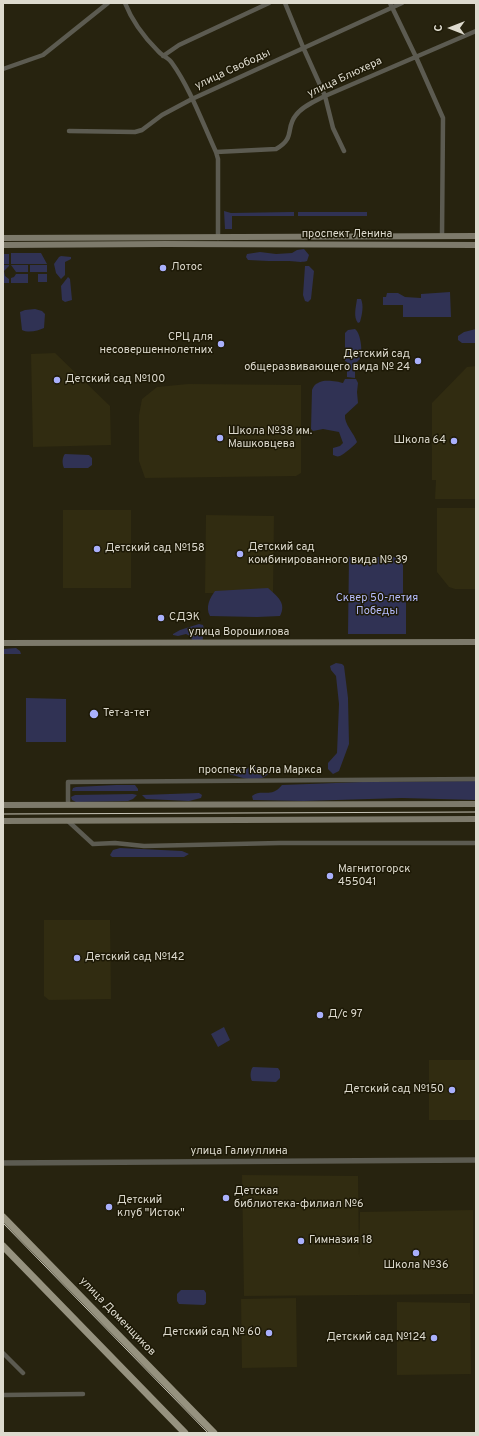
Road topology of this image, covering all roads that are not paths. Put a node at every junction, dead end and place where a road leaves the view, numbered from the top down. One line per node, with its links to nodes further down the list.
1 (108, 3): 11 (street)
2 (126, 3): 9 (street)
3 (269, 3): 9 (street)
4 (286, 3): 8 (street)
5 (402, 3): 6 (street, улица Свободы)
6 (391, 6): 8 (street, улица Свободы); 10 (street)
7 (476, 31): 10 (street, улица Блюхера)
8 (303, 47): 12 (street); 13 (street, улица Свободы)
9 (163, 56): 13 (street)
10 (416, 57): 12 (street, улица Блюхера); 17 (street)
11 (3, 69)
12 (325, 96): 15 (street); 16 (street, улица Блюхера)
13 (192, 99): 14 (street, улица Свободы); 16 (street)
14 (69, 131)
15 (344, 151)
16 (216, 152): 20 (street)
17 (442, 236): 18 (main road, проспект Ленина); 20 (main road, проспект Ленина)
18 (476, 236)
19 (3, 238): 20 (main road, проспект Ленина)
20 (218, 241): 21 (main road, проспект Ленина); 22 (main road, проспект Ленина)
21 (3, 245)
22 (476, 245)
23 (476, 642): 24 (main road, улица Ворошилова)
24 (3, 643)
25 (476, 780): 27 (street, проспект Карла Маркса)
26 (476, 804): 27 (main road)
27 (68, 805): 28 (main road)
28 (3, 806)
29 (476, 819): 31 (main road)
30 (3, 821): 31 (main road)
31 (68, 821): 32 (street)
32 (476, 843)
33 (476, 1160): 34 (street, улица Галиуллина)
34 (3, 1163)
35 (3, 1217): 42 (main road, улица Доменщиков)
36 (3, 1246): 41 (main road)
37 (3, 1353): 38 (street)
38 (23, 1373)
39 (83, 1394): 40 (street)
40 (3, 1395)
41 (185, 1433)
42 (214, 1433)

